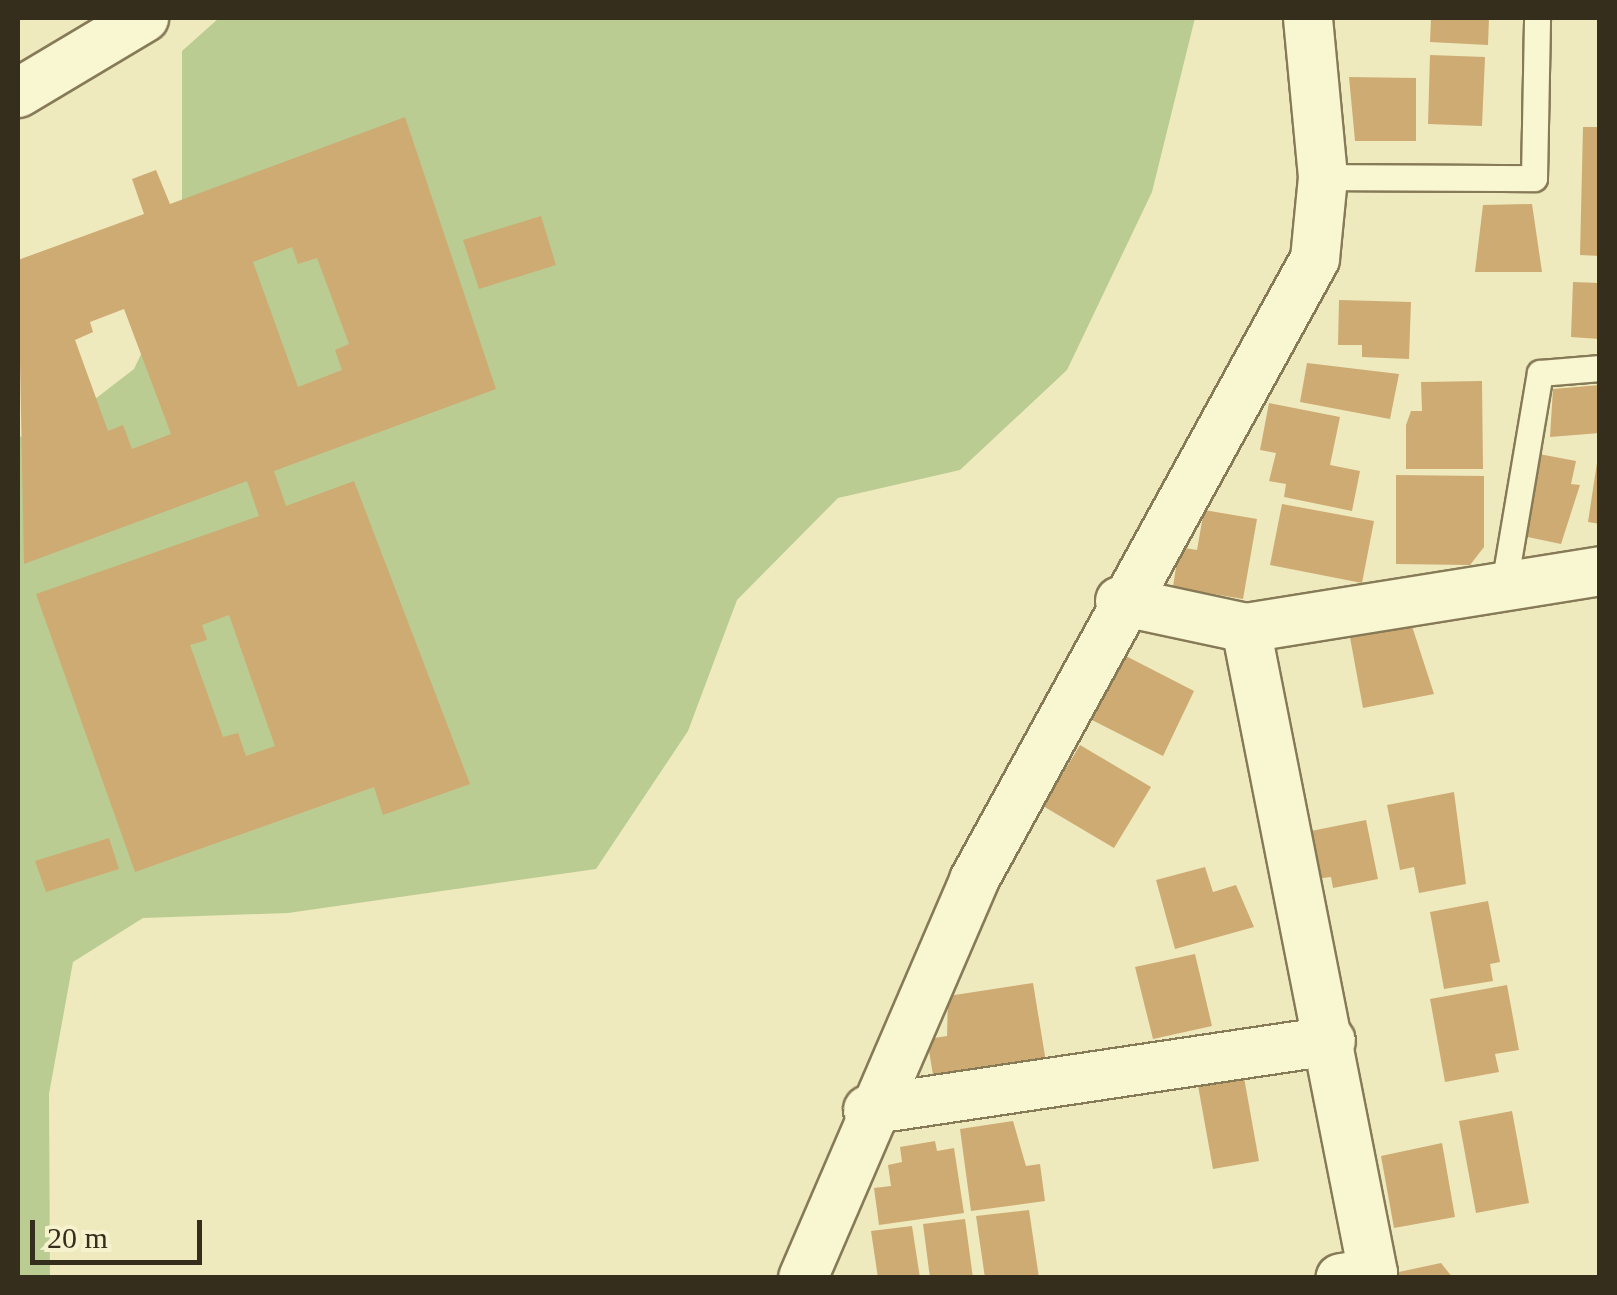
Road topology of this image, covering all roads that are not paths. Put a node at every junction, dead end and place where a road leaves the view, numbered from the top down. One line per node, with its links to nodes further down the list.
1 (144, 18): 4 (street)
2 (1308, 18): 5 (street)
3 (1537, 18): 5 (lane)
4 (18, 93)
5 (1323, 177): 9 (street)
6 (1600, 368): 8 (lane)
7 (1600, 571): 8 (street)
8 (1504, 585): 10 (street)
9 (1120, 601): 10 (street); 12 (street)
10 (1246, 628): 11 (street)
11 (1331, 1041): 12 (street); 14 (street)
12 (868, 1110): 13 (street)
13 (804, 1278)
14 (1340, 1278)

